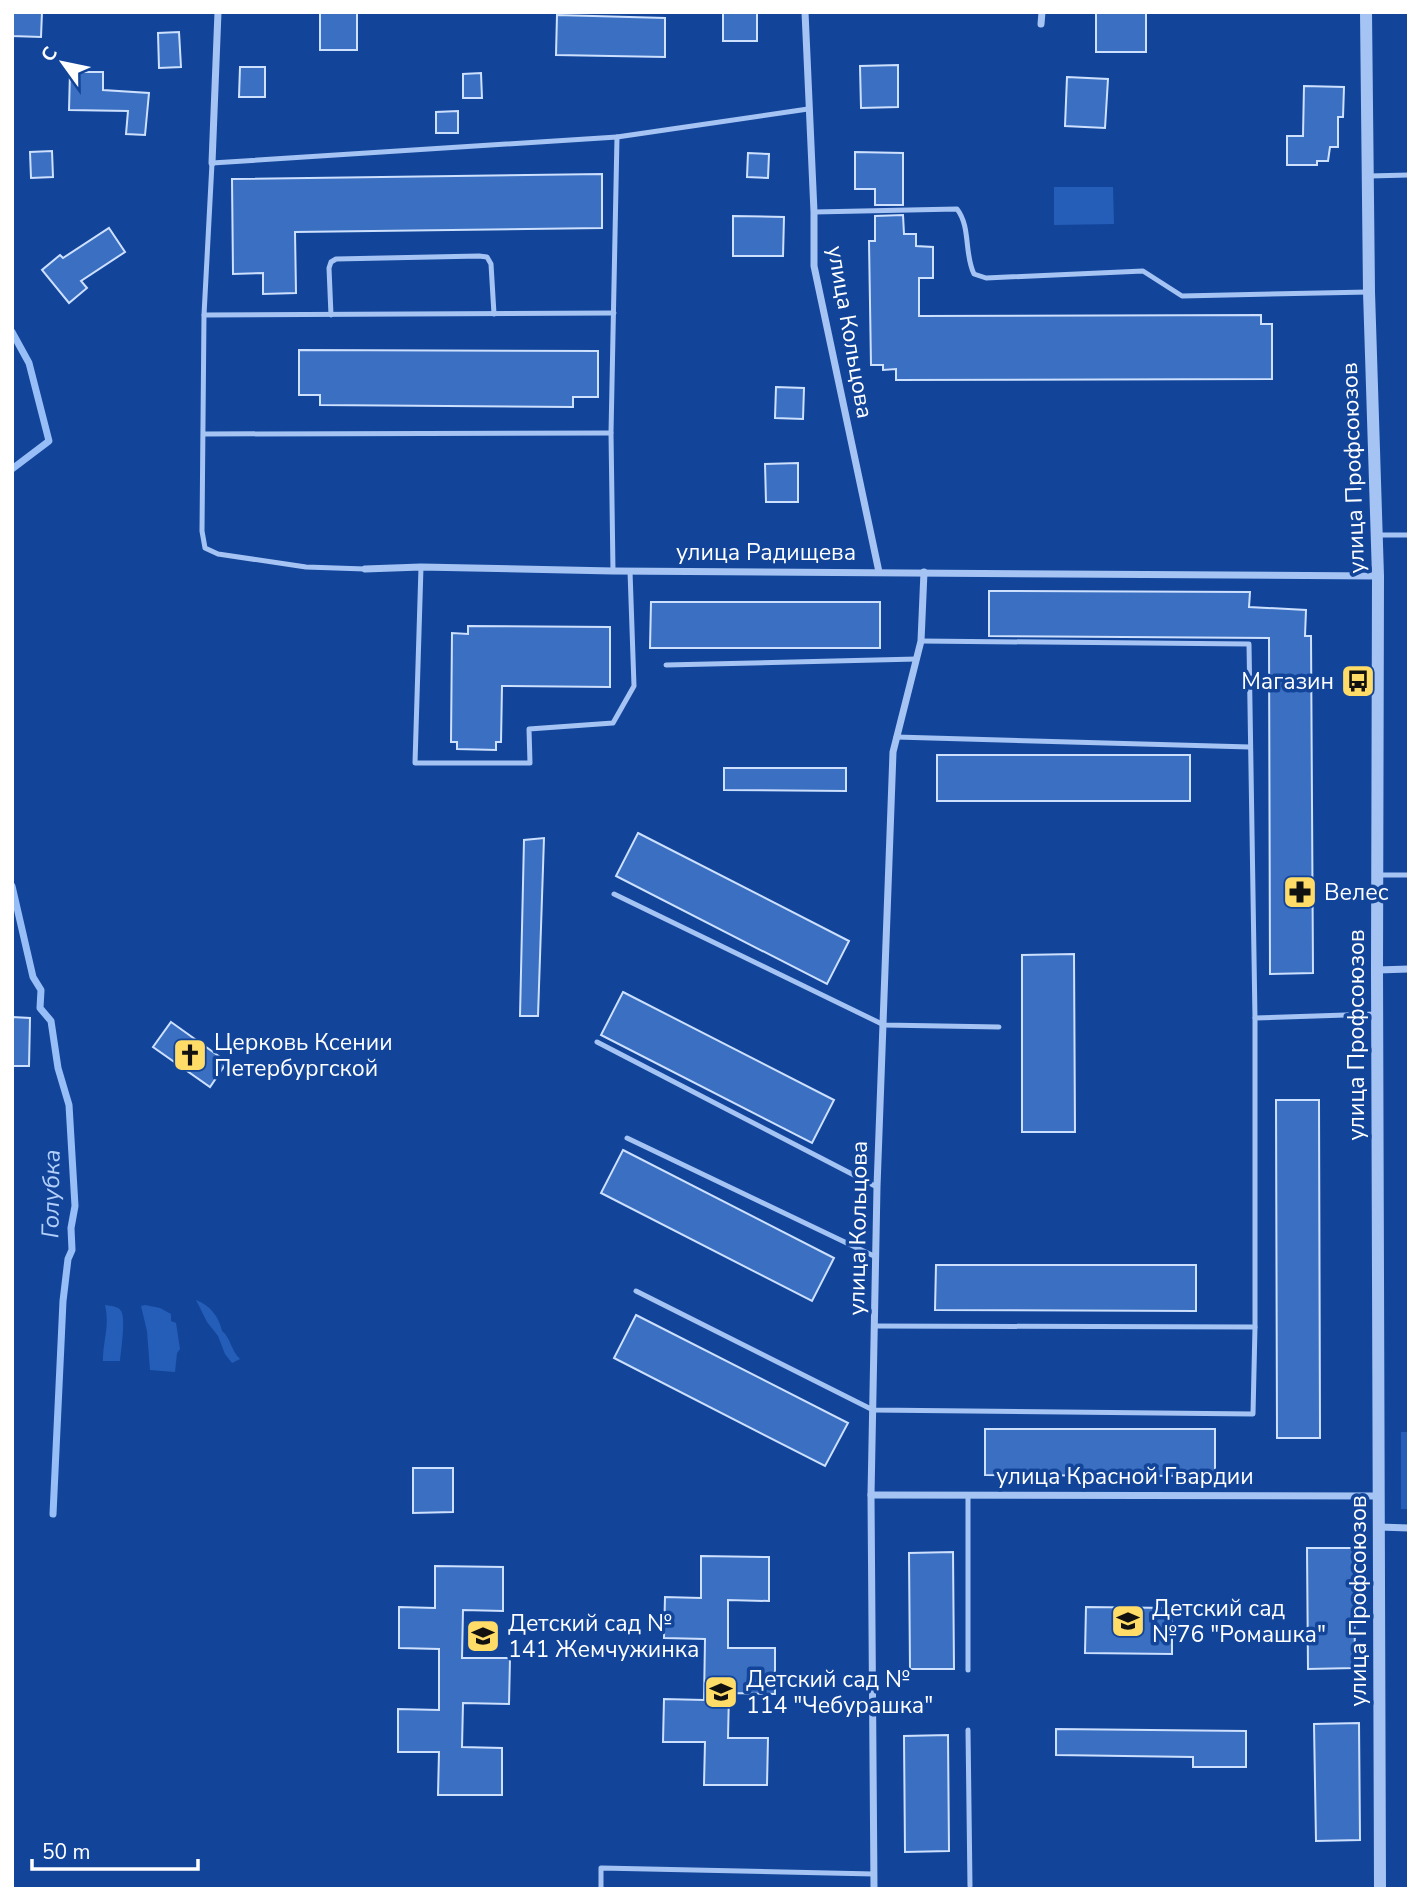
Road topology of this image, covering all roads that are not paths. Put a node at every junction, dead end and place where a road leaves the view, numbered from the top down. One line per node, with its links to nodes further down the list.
1 (218, 12): 8 (street)
2 (805, 12): 6 (street, улица Кольцова)
3 (1042, 12): 5 (street)
4 (1366, 12): 10 (street, улица Профсоюзов)
5 (1041, 24)
6 (808, 109): 7 (lane); 11 (street, улица Кольцова)
7 (617, 137): 8 (lane); 13 (lane)
8 (212, 163): 15 (lane)
9 (1409, 175): 10 (lane)
10 (1369, 176): 12 (street, улица Профсоюзов)
11 (814, 212): 12 (lane); 25 (street, улица Кольцова)
12 (1369, 292): 19 (street, улица Профсоюзов)
13 (614, 313): 14 (lane); 18 (lane)
14 (494, 314): 16 (lane); 16 (lane)
15 (204, 315): 16 (lane); 17 (lane)
16 (331, 315)
17 (204, 433): 18 (lane); 22 (lane, улица Радищева)
18 (611, 433): 23 (lane)
19 (1376, 535): 20 (lane); 27 (street, улица Профсоюзов)
20 (1409, 535)
21 (421, 567): 22 (street, улица Радищева); 23 (street, улица Радищева); 24 (lane)
22 (365, 569)
23 (613, 571): 24 (street, улица Радищева)
24 (630, 571): 25 (street, улица Радищева)
25 (879, 572): 26 (street, улица Радищева)
26 (924, 572): 27 (street, улица Радищева); 28 (street, улица Кольцова)
27 (1378, 576): 33 (street, улица Профсоюзов)
28 (921, 641): 29 (street, улица Кольцова); 32 (lane)
29 (917, 659): 30 (lane); 31 (street, улица Кольцова)
30 (666, 665)
31 (897, 737): 32 (lane); 40 (street, улица Кольцова)
32 (1250, 747): 39 (lane)
33 (1377, 875): 34 (lane); 37 (street, улица Профсоюзов)
34 (1409, 875)
35 (614, 894): 40 (lane)
36 (1409, 969): 37 (street)
37 (1377, 970): 38 (street, улица Профсоюзов)
38 (1378, 1014): 39 (lane); 52 (street, улица Профсоюзов)
39 (1255, 1017): 48 (lane)
40 (884, 1025): 41 (lane); 44 (street, улица Кольцова)
41 (999, 1027)
42 (597, 1042): 44 (lane)
43 (627, 1138): 45 (lane)
44 (877, 1187): 45 (street, улица Кольцова)
45 (876, 1257): 47 (street, улица Кольцова)
46 (636, 1291): 49 (lane)
47 (875, 1326): 48 (lane); 49 (street, улица Кольцова)
48 (1255, 1327): 49 (lane)
49 (873, 1410): 50 (street, улица Кольцова)
50 (871, 1495): 51 (street, улица Красной Гвардии); 57 (street, улица Кольцова)
51 (968, 1495): 52 (street, улица Красной Гвардии); 55 (lane)
52 (1379, 1496): 53 (street, улица Профсоюзов)
53 (1379, 1527): 54 (street); 61 (street, улица Профсоюзов)
54 (1409, 1528)
55 (968, 1670)
56 (968, 1730): 58 (lane)
57 (874, 1874): 59 (lane); 60 (street, улица Кольцова)
58 (970, 1886)
59 (601, 1889)
60 (874, 1889)
61 (1380, 1889)

